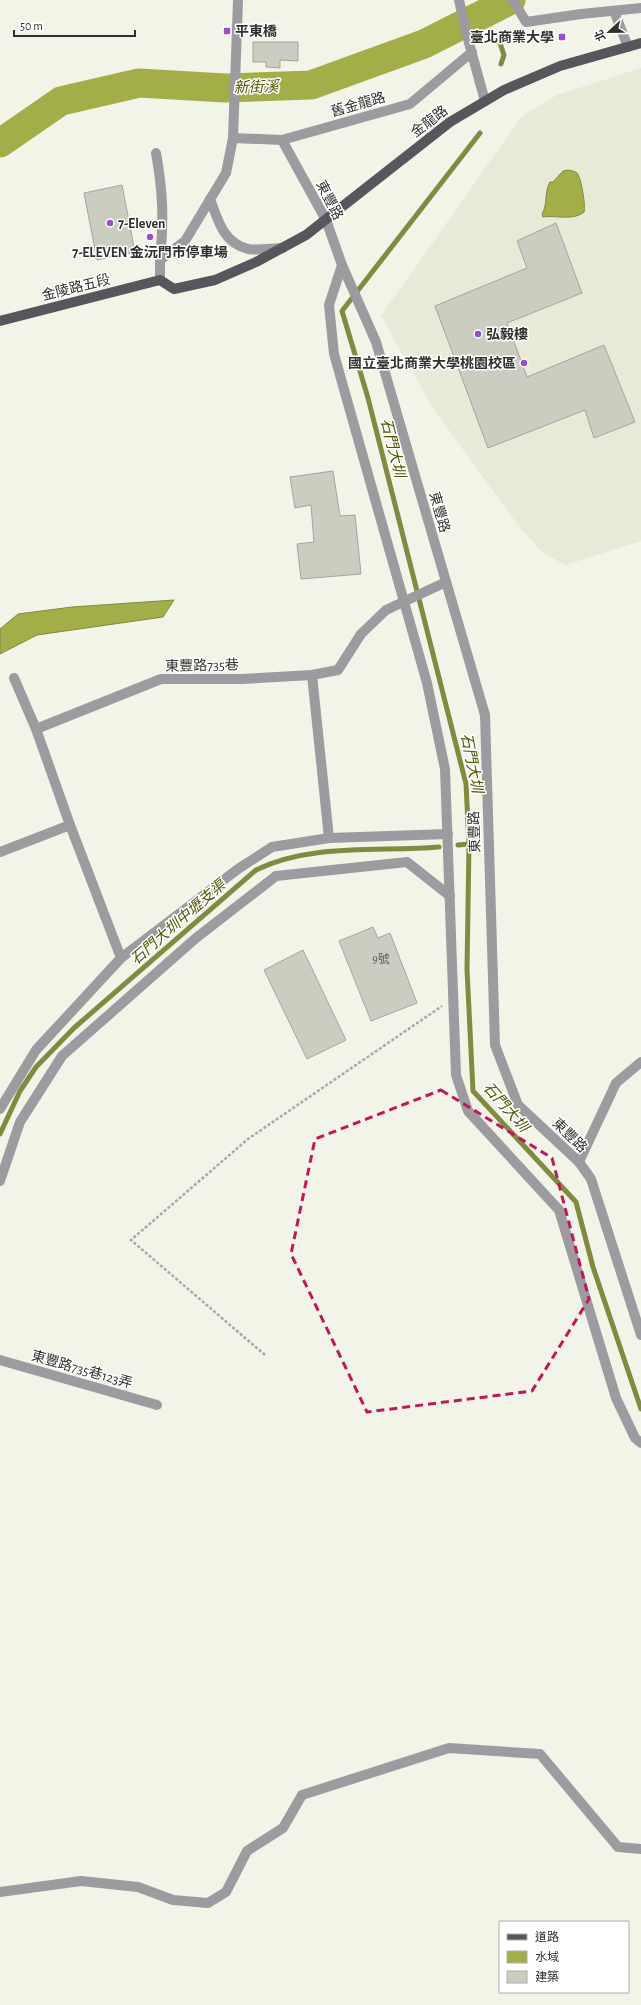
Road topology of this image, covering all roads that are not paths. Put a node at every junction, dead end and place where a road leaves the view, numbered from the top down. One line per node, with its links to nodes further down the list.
1 (238, 0): 10 (street)
2 (459, 0): 7 (street)
3 (513, 0): 5 (street)
4 (641, 8): 5 (street)
5 (614, 11): 8 (street)
6 (641, 43): 8 (main road, 金龍路)
7 (471, 47): 9 (street); 11 (street, 舊金龍路)
8 (628, 47): 9 (main road, 金龍路)
9 (485, 101): 14 (main road, 金龍路)
10 (233, 138): 11 (street, 舊金龍路); 13 (street)
11 (282, 140): 14 (street, 東豐路)
12 (156, 153): 16 (street)
13 (210, 199): 15 (street); 16 (street)
14 (326, 220): 15 (main road, 金龍路); 17 (street, 東豐路)
15 (283, 248): 18 (main road, 金龍路)
16 (160, 260): 18 (street)
17 (342, 265): 20 (street, 東豐路); 21 (street)
18 (160, 280): 19 (main road, 金陵路五段)
19 (0, 321)
20 (446, 582): 21 (street, 東豐路735巷); 33 (street, 東豐路)
21 (408, 599): 22 (street, 東豐路735巷); 26 (street)
22 (312, 675): 24 (street, 東豐路735巷); 27 (street)
23 (14, 678): 24 (street)
24 (36, 729): 25 (street)
25 (70, 825): 28 (street); 30 (street)
26 (448, 834): 27 (street); 29 (street)
27 (329, 838): 30 (street)
28 (0, 852)
29 (450, 896): 34 (street); 38 (street)
30 (121, 958): 32 (street)
31 (641, 1062): 33 (street)
32 (0, 1109)
33 (579, 1162): 35 (street, 東豐路)
34 (0, 1181)
35 (641, 1335)
36 (0, 1360): 37 (street, 東豐路735巷123弄)
37 (157, 1405)
38 (641, 1443)
39 (641, 1849): 40 (street)
40 (0, 1892)

